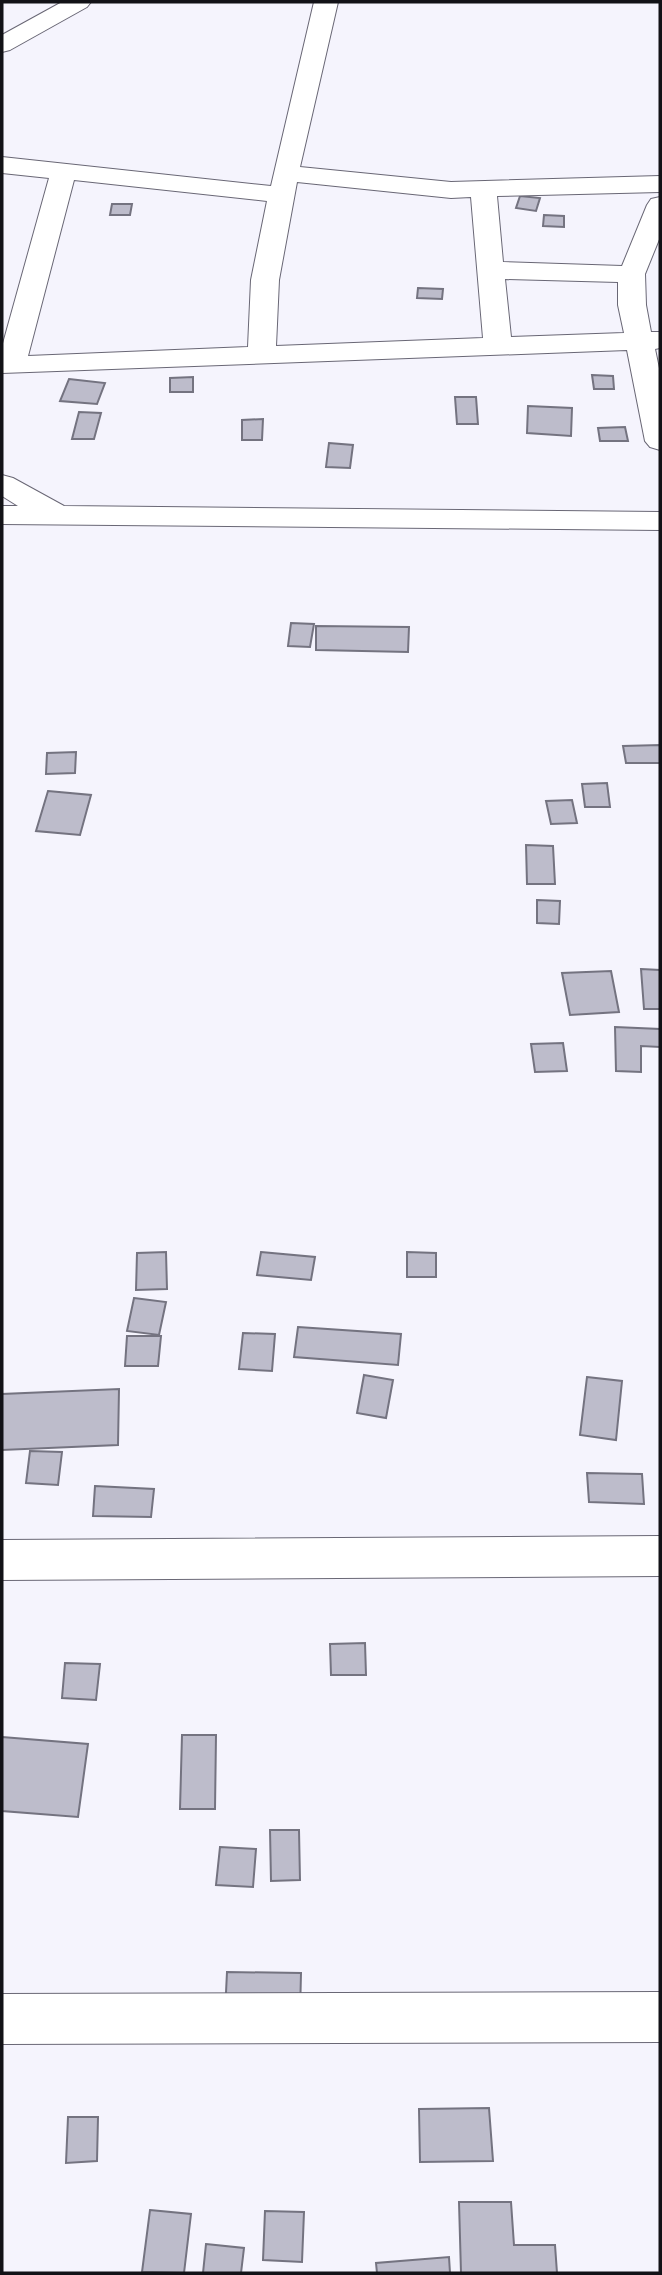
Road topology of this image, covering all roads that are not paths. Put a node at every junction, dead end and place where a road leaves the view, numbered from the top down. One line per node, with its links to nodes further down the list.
1 (79, 2): 4 (street)
2 (326, 2): 8 (street)
3 (15, 14): 4 (street)
4 (53, 16): 5 (street)
5 (2, 45)
6 (2, 165): 7 (street)
7 (63, 172): 8 (street); 17 (street)
8 (284, 184): 10 (street); 16 (street)
9 (660, 184): 10 (street)
10 (483, 190): 12 (street)
11 (660, 205): 13 (street)
12 (490, 270): 13 (street); 15 (street)
13 (632, 274): 14 (street)
14 (650, 340): 15 (street); 18 (street)
15 (498, 345): 16 (street)
16 (262, 355): 17 (street)
17 (6, 365)
18 (660, 442)
19 (2, 484): 20 (street)
20 (56, 514): 21 (street); 22 (street)
21 (2, 515)
22 (660, 521)
23 (660, 1556): 24 (street)
24 (2, 1560)
25 (660, 2017): 26 (street)
26 (2, 2019)

